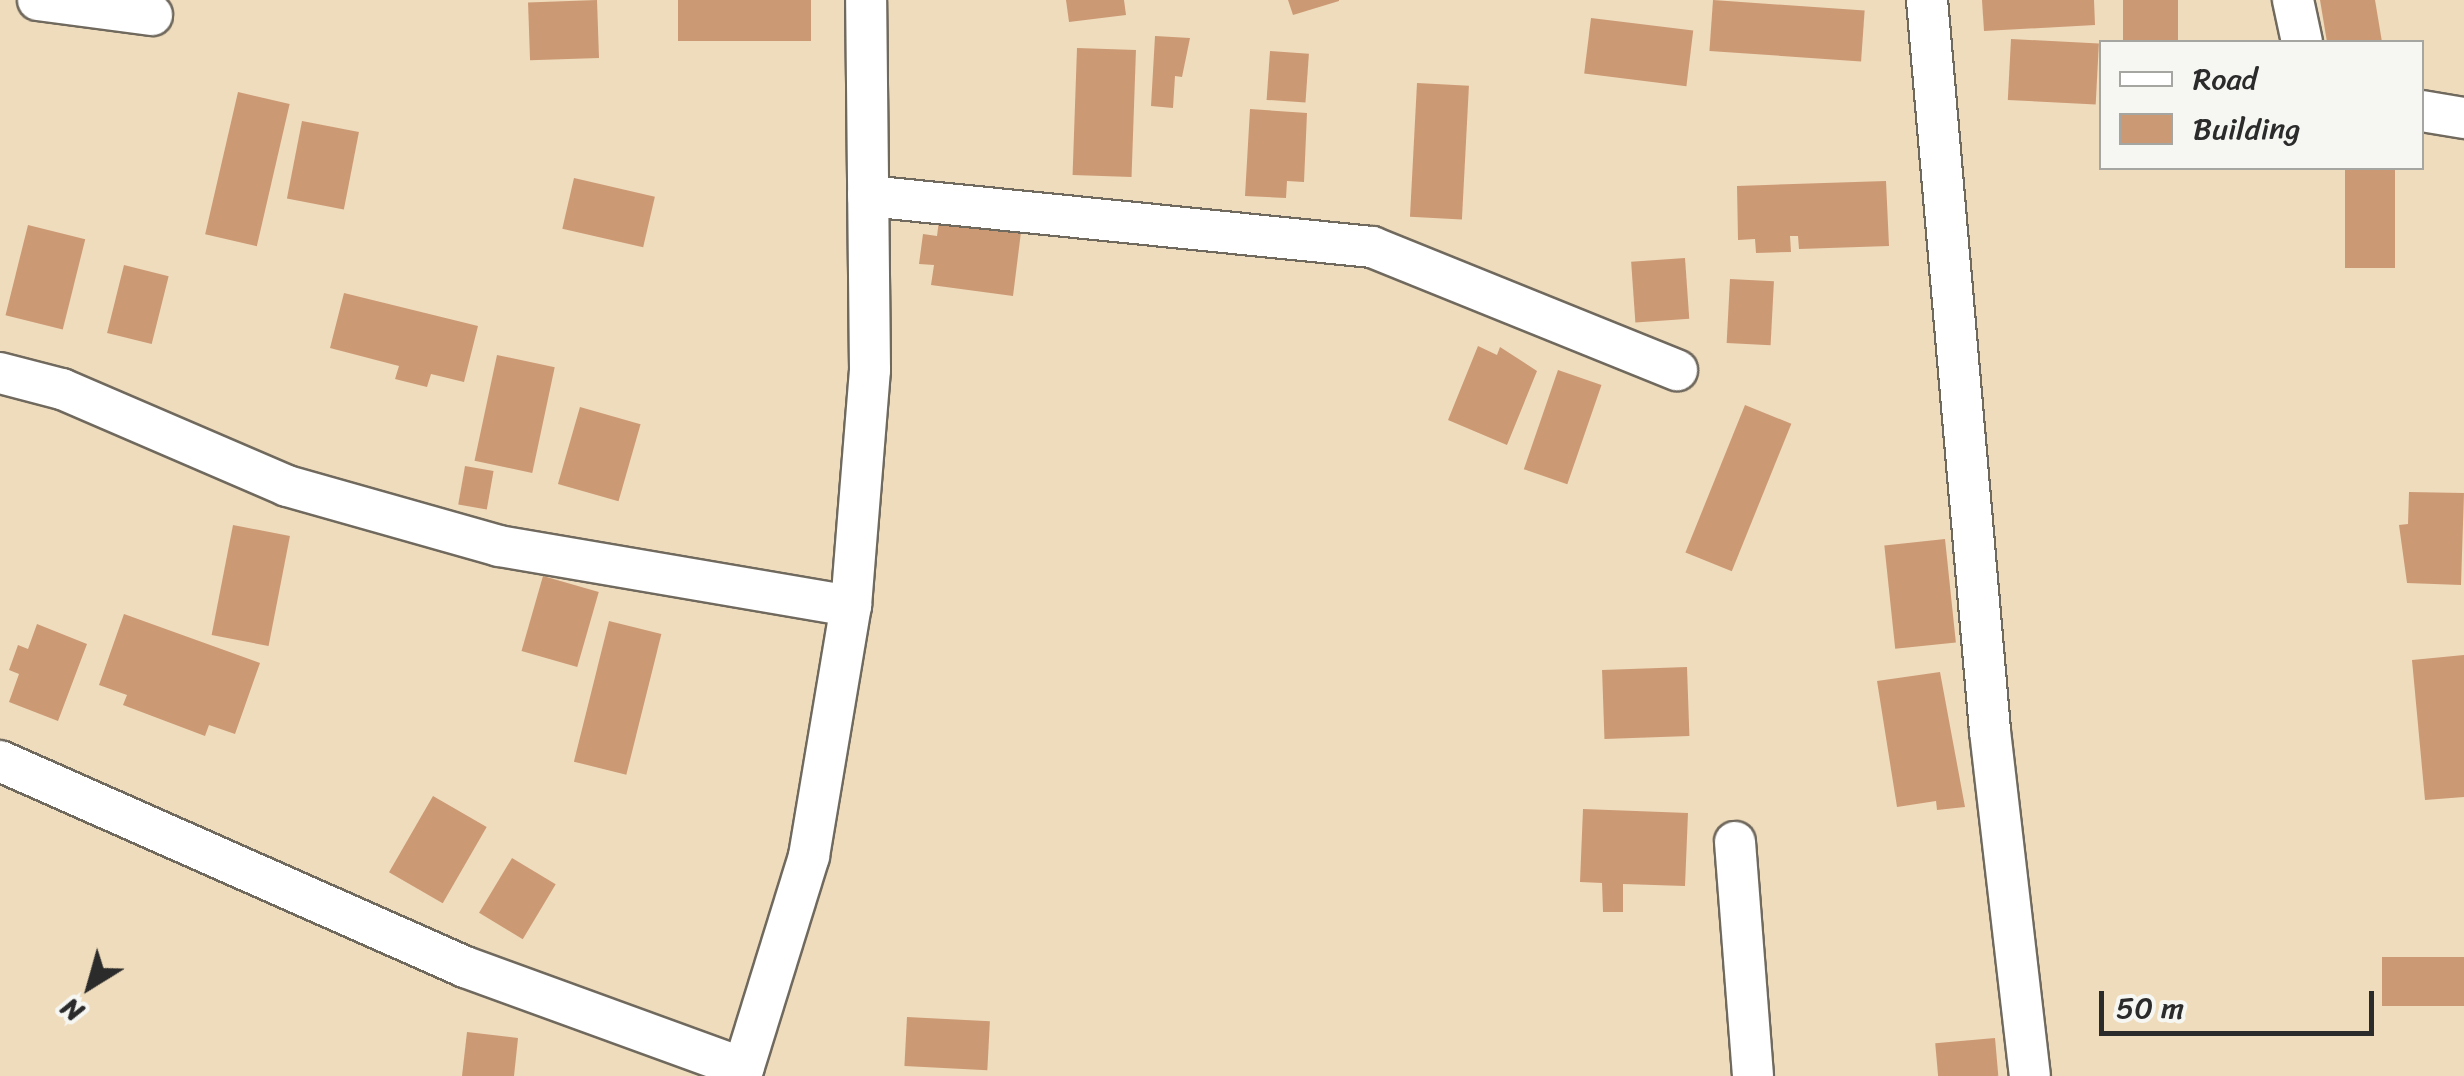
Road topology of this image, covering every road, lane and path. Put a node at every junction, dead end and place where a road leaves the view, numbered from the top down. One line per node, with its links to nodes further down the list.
1 (38, 0): 5 (street)
2 (866, 0): 9 (street)
3 (1927, 0): 17 (street)
4 (2293, 0): 6 (street)
5 (152, 15)
6 (2302, 40)
7 (2424, 111): 8 (street)
8 (2464, 118)
9 (868, 196): 10 (street); 12 (street)
10 (1677, 370)
11 (0, 372): 12 (street)
12 (850, 606): 15 (street)
13 (0, 761): 15 (street)
14 (1734, 842): 16 (street)
15 (742, 1072)
16 (1753, 1076)
17 (2030, 1076)

